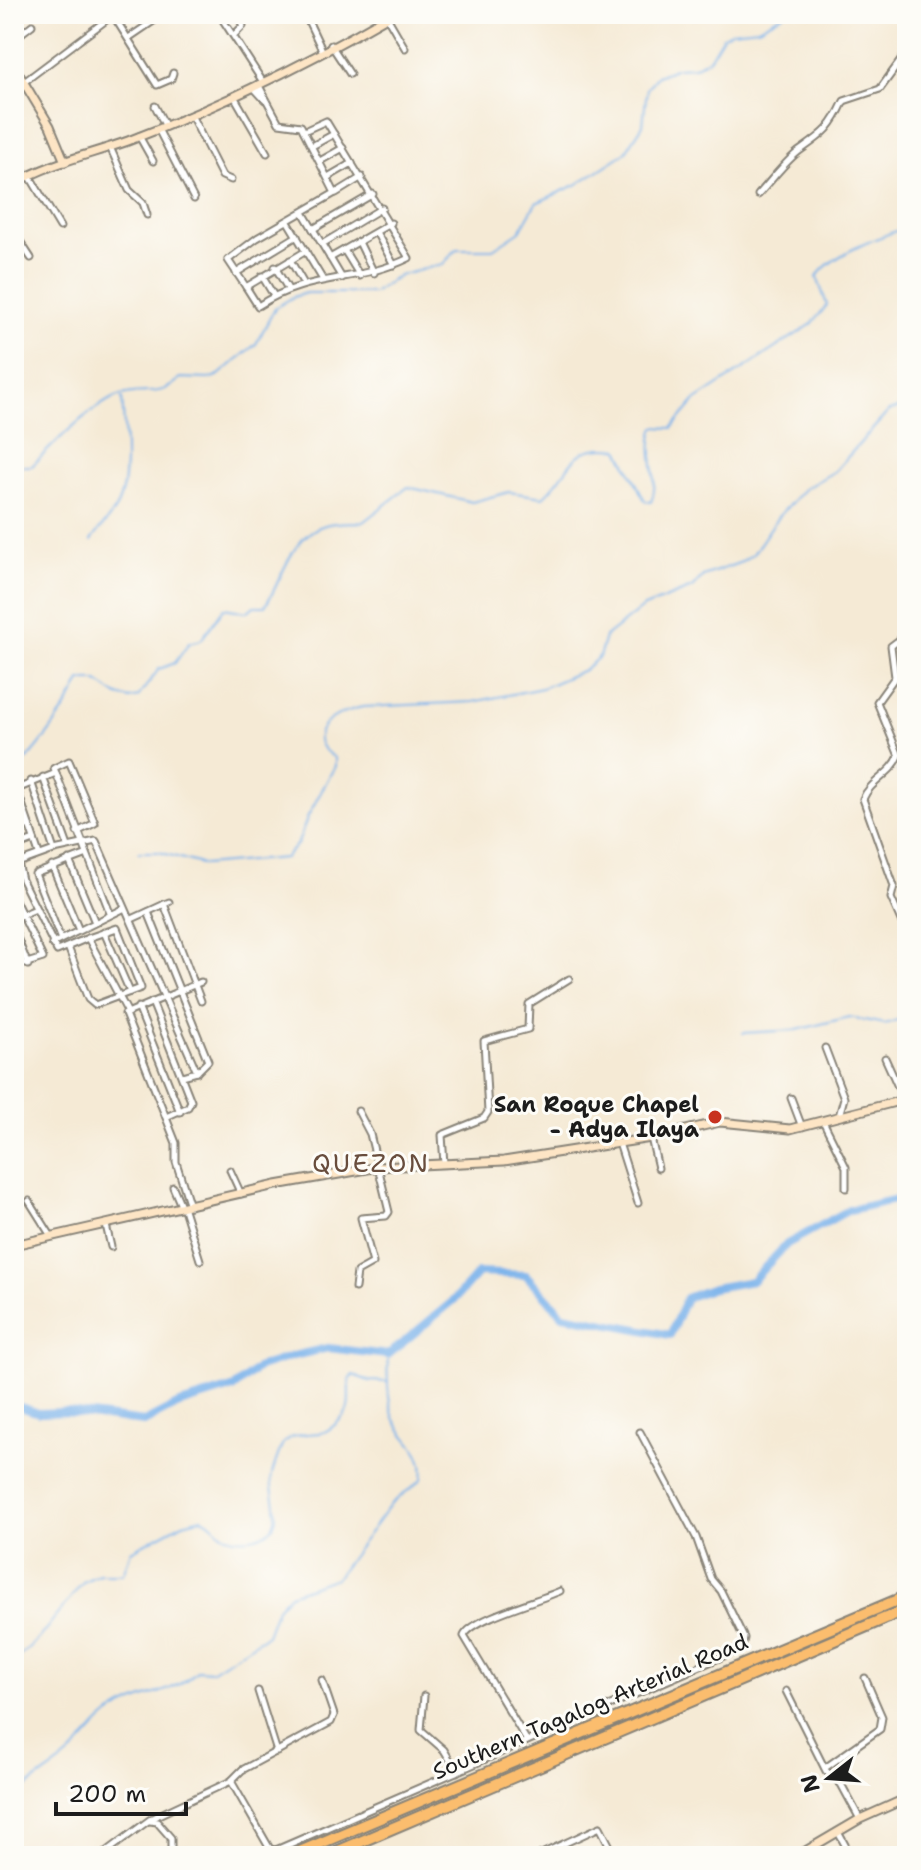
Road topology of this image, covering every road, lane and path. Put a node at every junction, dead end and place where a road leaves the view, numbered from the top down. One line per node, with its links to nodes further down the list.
1 (114, 14): 9 (street); 18 (street)
2 (219, 14): 8 (street)
3 (237, 14): 8 (street)
4 (305, 14): 13 (street)
5 (386, 16): 11 (street); 12 (street)
6 (155, 20): 9 (street)
7 (32, 25): 10 (street)
8 (235, 34): 19 (street)
9 (130, 37): 16 (street)
10 (14, 39)
11 (331, 45): 13 (street); 17 (street)
12 (405, 48)
13 (322, 50): 19 (street)
14 (907, 52): 42 (street)
15 (14, 66): 18 (street)
16 (173, 73)
17 (350, 74)
18 (24, 82): 33 (street)
19 (258, 86): 20 (street); 24 (street)
20 (233, 95): 22 (street); 30 (street)
21 (155, 106): 23 (street)
22 (190, 114): 23 (street); 38 (street)
23 (162, 126): 26 (street); 43 (street)
24 (304, 131): 25 (street); 28 (street)
25 (334, 134): 28 (street); 29 (street)
26 (139, 136): 27 (street); 31 (street)
27 (109, 146): 33 (street); 46 (street)
28 (312, 146): 32 (street)
29 (343, 148): 32 (street); 34 (street)
30 (267, 153)
31 (153, 161)
32 (320, 161): 36 (street)
33 (65, 162): 35 (street)
34 (352, 163): 36 (street); 37 (street)
35 (29, 175): 39 (street); 49 (street)
36 (328, 177): 40 (street)
37 (362, 177): 40 (street); 41 (street)
38 (231, 180)
39 (15, 181)
40 (335, 193): 45 (street)
41 (373, 194): 44 (street); 50 (street)
42 (758, 195)
43 (194, 199)
44 (382, 208): 48 (street); 55 (street)
45 (304, 214): 47 (street); 50 (street)
46 (147, 215)
47 (288, 222): 53 (street); 63 (street)
48 (391, 223): 52 (street); 61 (street)
49 (60, 227)
50 (313, 229): 55 (street)
51 (14, 232): 58 (street)
52 (376, 232): 54 (street); 61 (street)
53 (297, 236): 57 (street); 63 (street)
54 (359, 242): 56 (street); 64 (street)
55 (322, 244): 59 (street)
56 (344, 250): 59 (street); 66 (street)
57 (306, 251): 60 (street); 68 (street)
58 (31, 258)
59 (330, 258): 67 (street)
60 (290, 260): 62 (street); 69 (street)
61 (394, 265): 64 (street)
62 (275, 267): 65 (street); 71 (street)
63 (236, 273): 70 (street)
64 (374, 274): 66 (street)
65 (262, 276): 70 (street); 72 (street)
66 (360, 276): 67 (street)
67 (342, 278): 68 (street)
68 (323, 280): 69 (street)
69 (304, 284): 71 (street)
70 (246, 287): 72 (street)
71 (288, 289): 72 (street)
72 (274, 296)
73 (907, 634): 105 (street)
74 (56, 773): 75 (street); 82 (street); 82 (street)
75 (43, 777): 76 (street); 86 (street)
76 (31, 781): 77 (street); 87 (street)
77 (16, 796): 78 (street)
78 (24, 811): 79 (street); 80 (street)
79 (14, 816)
80 (29, 825): 81 (street); 83 (street)
81 (14, 831)
82 (77, 832): 84 (street)
83 (34, 840): 85 (street); 88 (street)
84 (80, 842): 86 (street); 89 (street); 95 (street)
85 (18, 846)
86 (68, 846): 87 (street)
87 (54, 850): 88 (street)
88 (39, 854): 91 (street)
89 (85, 855): 90 (street); 97 (street)
90 (69, 860): 92 (street); 101 (street)
91 (16, 864): 94 (street)
92 (52, 866): 102 (street); 106 (street)
93 (14, 898): 98 (street)
94 (36, 909): 98 (street); 108 (street)
95 (123, 909): 97 (street); 100 (street)
96 (148, 912): 100 (street); 115 (street); 117 (street)
97 (110, 913): 101 (street)
98 (22, 914): 99 (street); 111 (street)
99 (14, 918)
100 (132, 919): 119 (street)
101 (94, 920): 102 (street)
102 (78, 928): 106 (street)
103 (14, 930): 112 (street)
104 (104, 932): 107 (street); 116 (street); 116 (street)
105 (907, 934)
106 (60, 937): 108 (street)
107 (88, 938): 109 (street); 118 (street)
108 (52, 944): 110 (street)
109 (68, 947): 110 (street); 118 (street)
110 (57, 951): 111 (street)
111 (43, 958): 112 (street)
112 (28, 965): 113 (street)
113 (14, 969)
114 (569, 979): 138 (street)
115 (198, 983): 117 (street); 120 (street)
116 (130, 992): 118 (street)
117 (179, 992): 119 (street); 126 (street)
118 (117, 997): 123 (street)
119 (165, 997): 121 (street); 126 (street)
120 (201, 1001)
121 (152, 1002): 122 (street); 127 (street)
122 (138, 1007): 123 (street); 131 (street)
123 (127, 1011): 132 (street)
124 (825, 1048): 133 (street)
125 (885, 1058): 129 (street)
126 (197, 1072): 127 (street)
127 (182, 1076): 131 (street)
128 (791, 1098): 135 (street)
129 (905, 1100): 133 (street)
130 (358, 1111): 139 (street)
131 (180, 1112): 132 (street)
132 (166, 1117): 147 (street)
133 (839, 1117): 134 (street)
134 (823, 1121): 135 (street); 143 (street)
135 (802, 1127): 136 (street)
136 (651, 1138): 137 (street); 140 (street)
137 (619, 1143): 138 (street); 146 (street)
138 (444, 1164): 139 (street)
139 (379, 1167): 144 (street); 153 (street)
140 (658, 1168)
141 (230, 1170): 144 (street)
142 (173, 1187): 147 (street)
143 (846, 1188)
144 (242, 1195): 147 (street)
145 (29, 1201): 149 (street)
146 (638, 1203)
147 (185, 1208): 148 (street); 152 (street)
148 (106, 1225): 149 (street); 151 (street)
149 (51, 1236): 150 (street)
150 (14, 1245)
151 (111, 1247)
152 (200, 1260)
153 (355, 1288)
154 (640, 1432): 163 (street)
155 (560, 1591): 163 (street)
156 (907, 1596): 174 (highway, Southern Tagalog Arterial Road)
157 (907, 1609): 175 (highway, Southern Tagalog Arterial Road)
158 (865, 1678): 165 (street)
159 (322, 1680): 164 (street)
160 (258, 1691): 164 (street)
161 (786, 1691): 165 (street)
162 (424, 1696): 166 (street)
163 (527, 1741): 166 (street)
164 (277, 1752): 167 (street)
165 (825, 1768): 169 (street)
166 (457, 1772): 167 (street)
167 (231, 1781): 170 (street)
168 (907, 1798): 169 (street)
169 (860, 1819): 171 (street)
170 (149, 1821): 172 (street); 173 (street)
171 (838, 1832): 178 (street); 179 (street)
172 (101, 1856)
173 (171, 1856)
174 (290, 1856)
175 (327, 1856)
176 (537, 1856): 177 (street)
177 (615, 1856)
178 (797, 1856)
179 (851, 1856)

